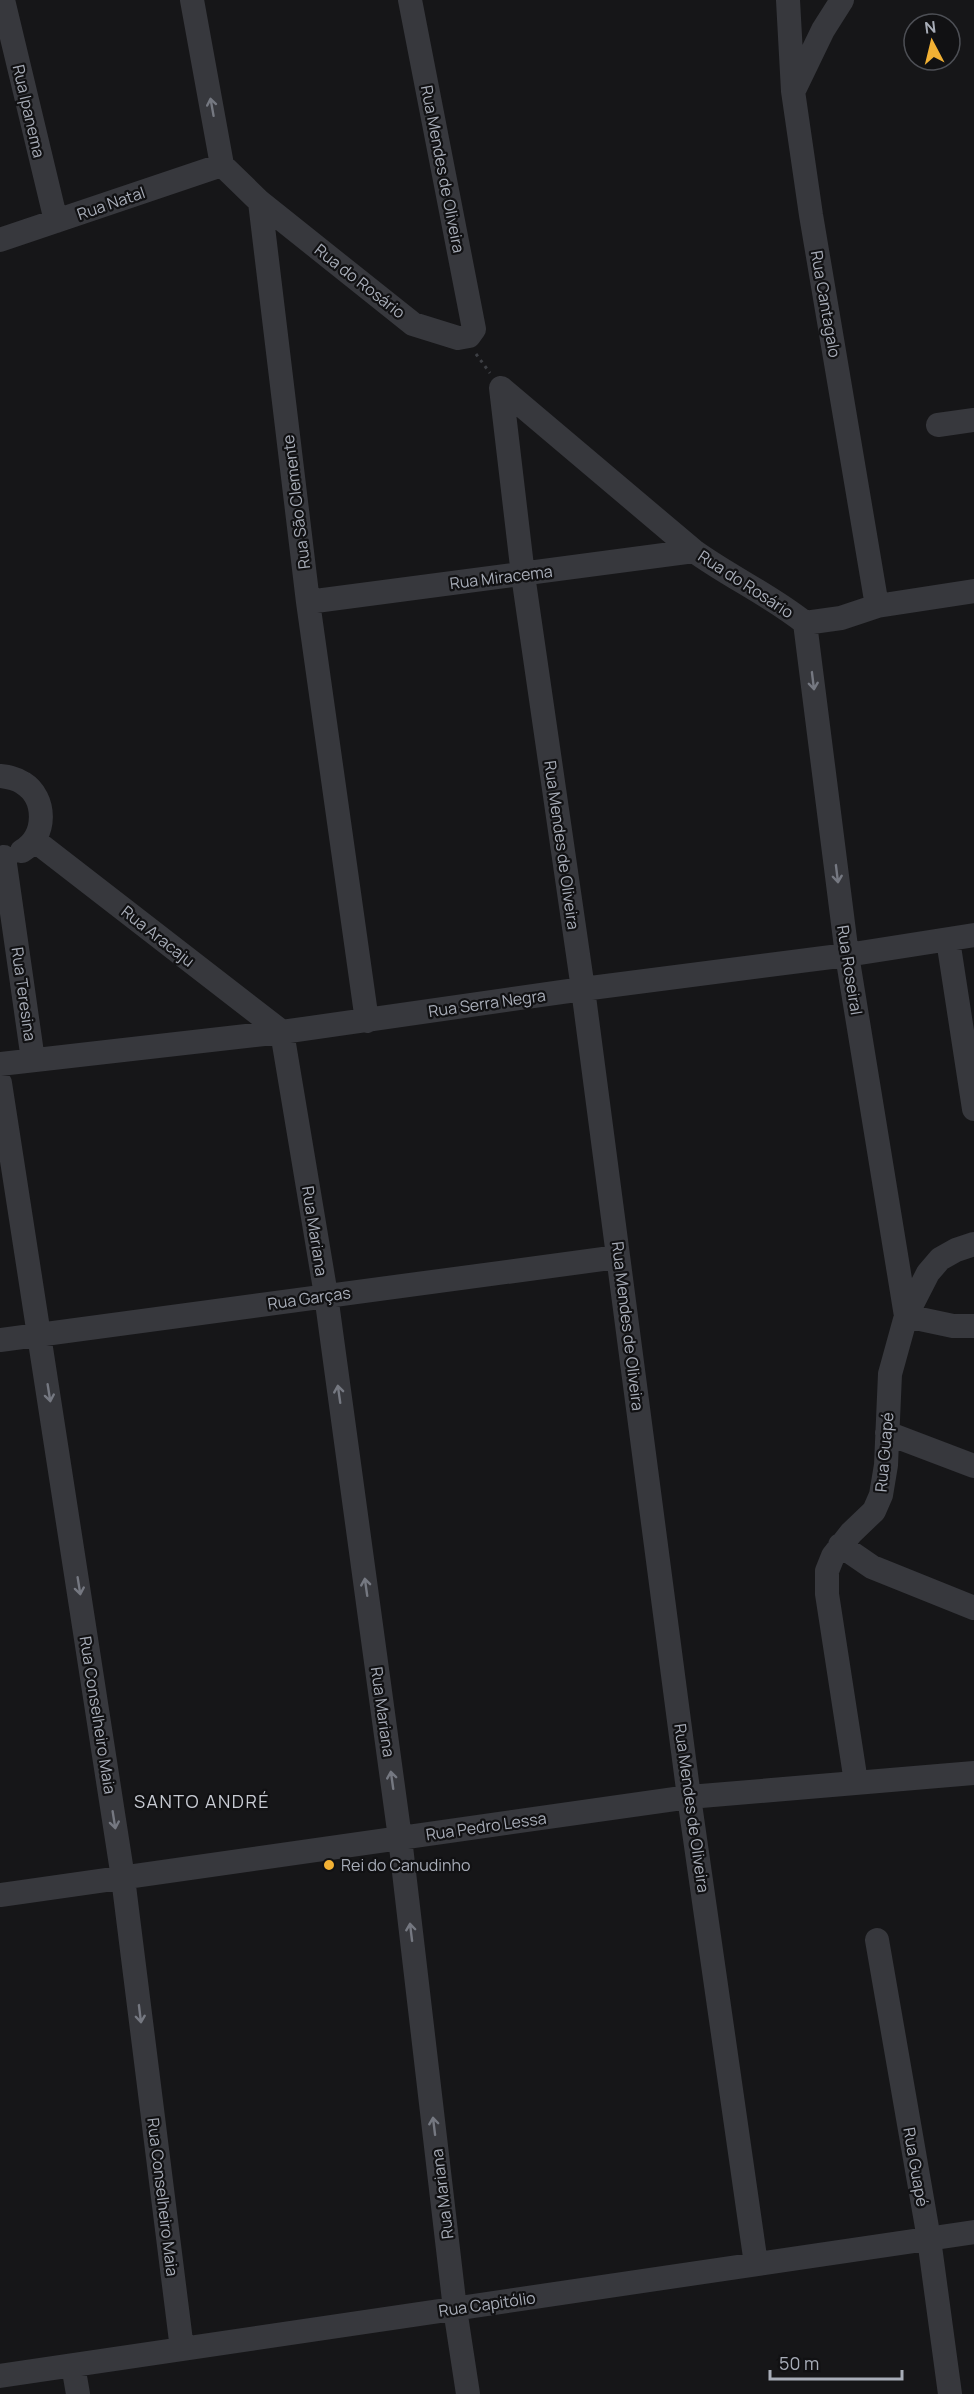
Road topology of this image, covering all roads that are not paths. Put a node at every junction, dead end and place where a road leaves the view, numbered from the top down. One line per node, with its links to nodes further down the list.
1 (3, 0): 9 (street, Rua Ipanema)
2 (192, 0): 7 (street, one-way to 2)
3 (410, 0): 11 (street, Rua Mendes de Oliveira)
4 (788, 0): 6 (street, Rua Cantagalo)
5 (842, 0): 6 (street)
6 (793, 91): 19 (street, Rua Cantagalo)
7 (222, 165): 8 (street); 9 (street, Rua Natal)
8 (260, 202): 11 (street, Rua do Rosário); 18 (street, Rua São Clemente)
9 (56, 221): 10 (street, Rua Natal)
10 (0, 240)
11 (469, 336)
12 (501, 388): 15 (street, Rua do Rosário); 16 (street, Rua Mendes de Oliveira)
13 (974, 420): 14 (street)
14 (938, 425)
15 (694, 551): 16 (street, Rua Miracema); 20 (street, Rua do Rosário)
16 (523, 575): 18 (street, Rua Miracema); 27 (street, Rua Mendes de Oliveira)
17 (974, 591): 19 (street, Rua do Rosário)
18 (308, 602): 28 (street, Rua São Clemente)
19 (877, 606): 20 (street, Rua do Rosário)
20 (806, 622): 26 (street, Rua Roseiral, one-way to 26)
21 (0, 776): 22 (street)
22 (34, 840): 23 (street); 29 (street, Rua Aracaju)
23 (2, 857): 30 (street, Rua Teresina)
24 (974, 935): 25 (street, Rua Serra Negra)
25 (948, 940): 26 (street, Rua Serra Negra); 33 (street)
26 (847, 955): 27 (street, Rua Serra Negra); 37 (street, Rua Roseiral)
27 (583, 989): 28 (street, Rua Serra Negra); 35 (street, Rua Mendes de Oliveira)
28 (368, 1021): 29 (street, Rua Serra Negra)
29 (282, 1032): 30 (street, Rua Serra Negra); 36 (street, Rua Mariana)
30 (33, 1060): 31 (street, Rua Serra Negra)
31 (0, 1064)
32 (0, 1083): 39 (street, Rua Conselheiro Maia)
33 (974, 1109)
34 (974, 1244): 37 (street, Rua Guapé)
35 (618, 1257): 36 (street, Rua Garças); 47 (street, Rua Mendes de Oliveira)
36 (326, 1295): 39 (street, Rua Garças); 48 (street, Rua Mariana, one-way to 36)
37 (906, 1316): 38 (street); 41 (street, Rua Guapé)
38 (974, 1326)
39 (40, 1335): 40 (street, Rua Garças); 49 (street, Rua Conselheiro Maia, one-way to 49)
40 (0, 1340)
41 (887, 1433): 42 (street); 43 (street, Rua Guapé)
42 (974, 1466)
43 (840, 1545): 44 (street); 46 (street, Rua Guapé)
44 (974, 1608)
45 (974, 1773): 46 (street, Rua Pedro Lessa)
46 (856, 1782): 47 (street, Rua Pedro Lessa)
47 (690, 1797): 48 (street, Rua Pedro Lessa); 54 (street, Rua Mendes de Oliveira)
48 (400, 1838): 49 (street, Rua Pedro Lessa); 55 (street, Rua Mariana, one-way to 48)
49 (123, 1878): 50 (street, Rua Pedro Lessa); 56 (street, Rua Conselheiro Maia, one-way to 56)
50 (0, 1895)
51 (877, 1940): 53 (street, Rua Guapé)
52 (974, 2232): 53 (street, Rua Capitólio)
53 (929, 2239): 54 (street, Rua Capitólio); 61 (street, Rua Guapé)
54 (756, 2264): 55 (street, Rua Capitólio)
55 (455, 2309): 56 (street, Rua Capitólio); 60 (street, Rua Mariana)
56 (182, 2349): 57 (street, Rua Capitólio)
57 (74, 2365): 58 (street, Rua Capitólio); 59 (street)
58 (0, 2376)
59 (78, 2394)
60 (468, 2394)
61 (950, 2394)

